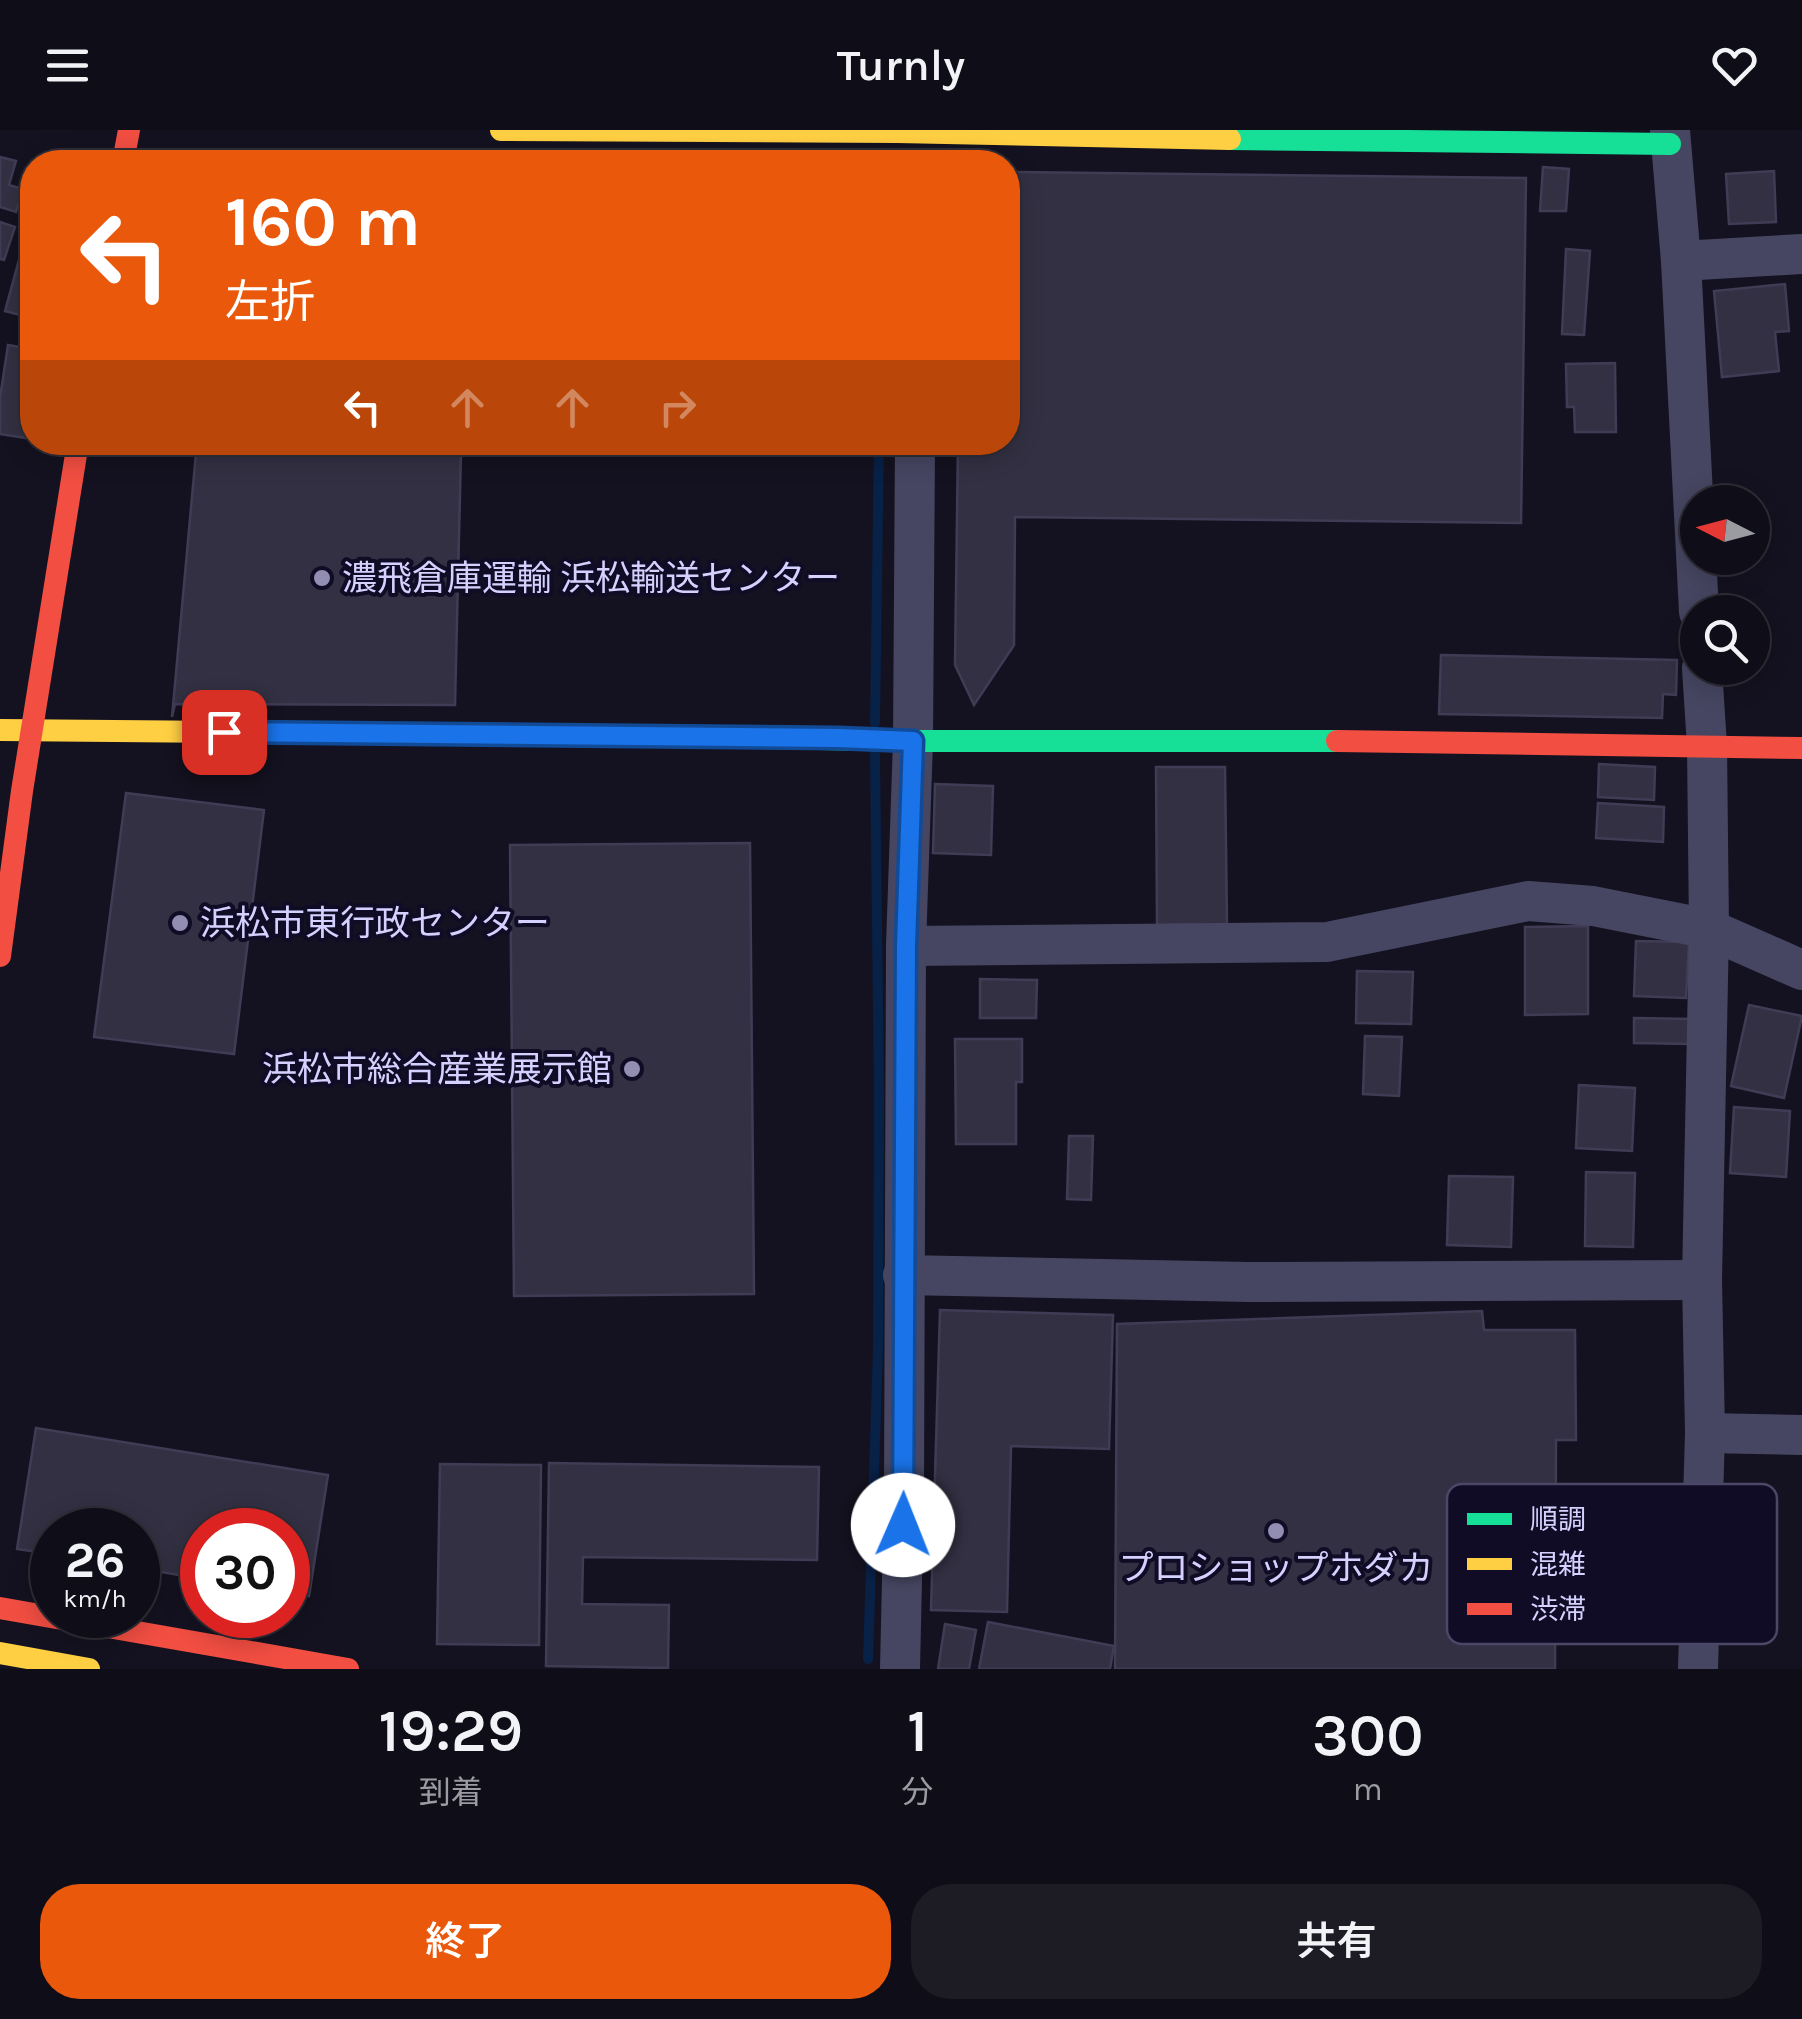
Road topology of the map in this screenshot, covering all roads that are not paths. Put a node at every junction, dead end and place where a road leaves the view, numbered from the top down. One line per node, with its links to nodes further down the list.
1 (501, 130): 2 (street)
2 (860, 132): 4 (street)
3 (1670, 137): 4 (street); 6 (street)
4 (912, 139)
5 (1802, 254): 6 (street)
6 (1681, 261): 9 (street)
7 (76, 455): 12 (street)
8 (914, 455): 13 (street)
9 (1699, 595)
10 (1703, 685): 14 (street)
11 (0, 730): 12 (street)
12 (32, 730): 13 (street); 16 (street)
13 (901, 740): 14 (street); 18 (street)
14 (1706, 746): 15 (street); 17 (street)
15 (1802, 748)
16 (11, 791): 19 (street)
17 (1709, 929): 18 (street); 20 (street); 22 (street)
18 (906, 946): 21 (street)
19 (0, 956)
20 (1802, 970)
21 (903, 1275): 22 (street); 31 (street)
22 (1702, 1280): 23 (street)
23 (1705, 1433): 24 (street); 25 (street)
24 (1802, 1435)
25 (1703, 1484)
26 (0, 1608): 30 (street)
27 (1699, 1644): 32 (street)
28 (0, 1653): 29 (street)
29 (89, 1669)
30 (348, 1669)
31 (900, 1669)
32 (1698, 1669)

